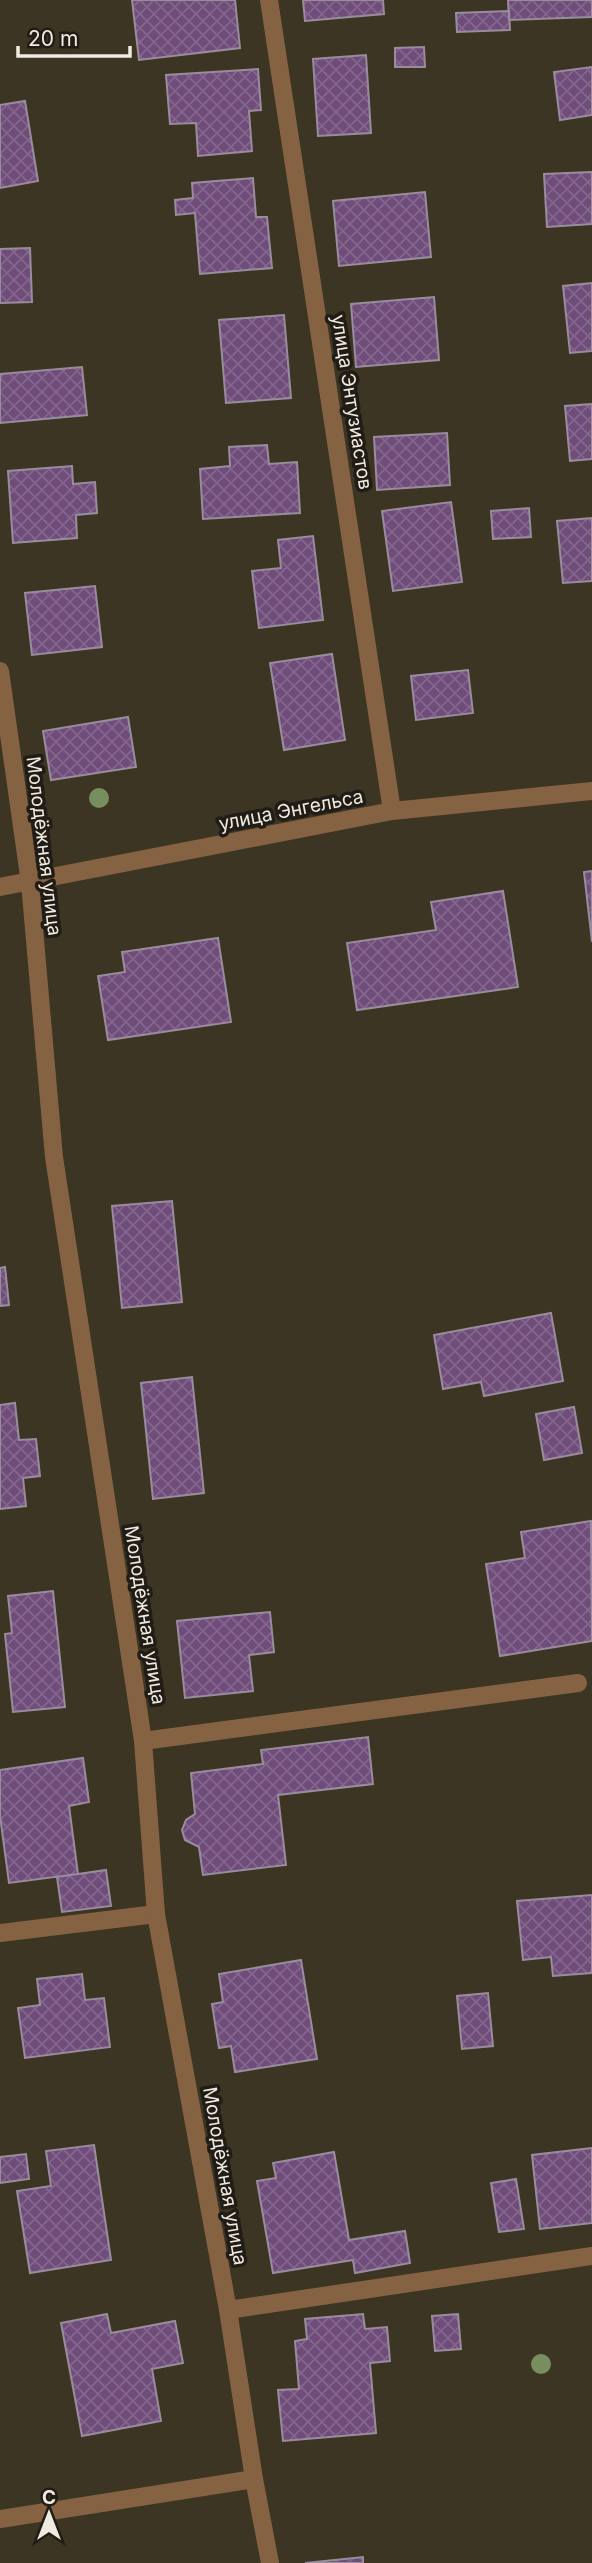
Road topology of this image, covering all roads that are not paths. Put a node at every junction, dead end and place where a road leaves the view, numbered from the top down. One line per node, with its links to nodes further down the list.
1 (269, 0): 4 (street, улица Энтузиастов)
2 (0, 671): 5 (street, Молодёжная улица)
3 (592, 791): 4 (street, улица Энгельса)
4 (392, 811): 5 (street, улица Энгельса)
5 (30, 883): 6 (street, улица Энгельса); 8 (street, Молодёжная улица)
6 (0, 887)
7 (578, 1683): 8 (street)
8 (143, 1741): 9 (street, Молодёжная улица)
9 (156, 1914): 10 (street); 12 (street, Молодёжная улица)
10 (0, 1933)
11 (592, 2256): 12 (street)
12 (228, 2309): 13 (street, Молодёжная улица)
13 (254, 2479): 14 (street); 15 (street, Молодёжная улица)
14 (0, 2519)
15 (270, 2563)

